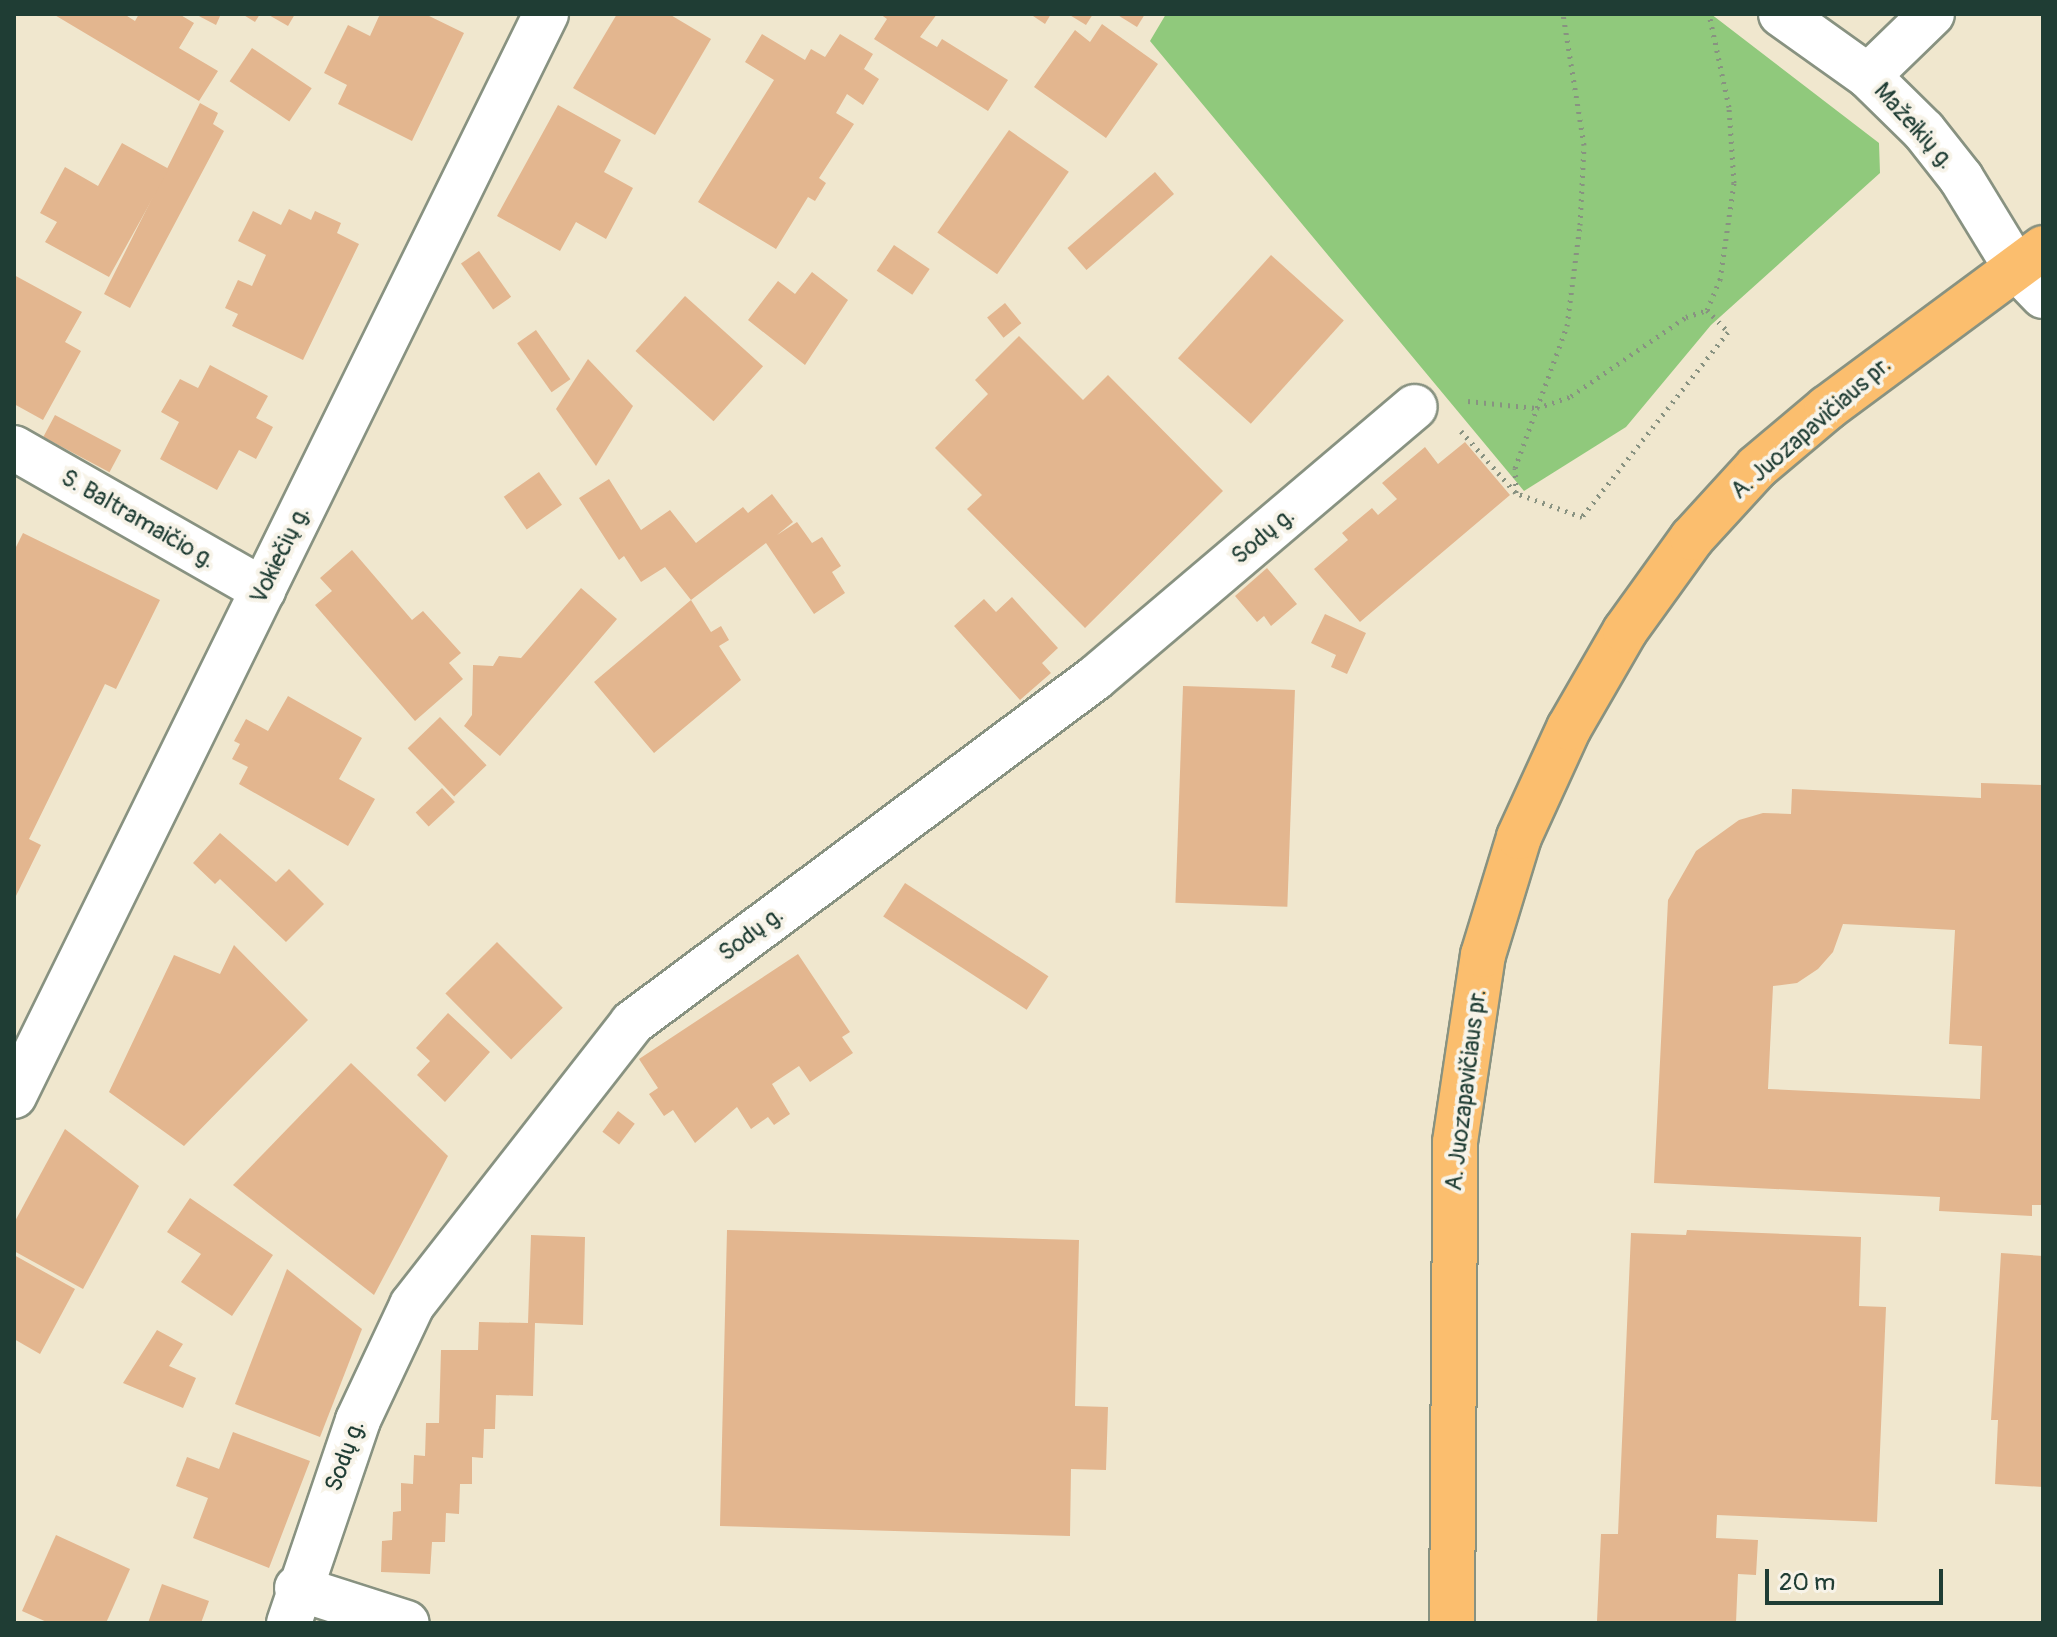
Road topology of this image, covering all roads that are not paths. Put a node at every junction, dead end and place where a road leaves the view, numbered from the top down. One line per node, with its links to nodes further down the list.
1 (546, 14): 8 (street, Vokiečių g.)
2 (1781, 14): 4 (street, Mažeikių g.)
3 (1932, 14): 4 (street)
4 (1868, 76): 5 (street, Mažeikių g.)
5 (2034, 271): 12 (main road, A. Juozapavičiaus pr.)
6 (1434, 414): 10 (street, Sodų g.)
7 (14, 448): 8 (street, S. Baltramaičio g.)
8 (263, 590): 9 (street, Vokiečių g.)
9 (14, 1096)
10 (293, 1605): 11 (street)
11 (407, 1623)
12 (1452, 1623)

